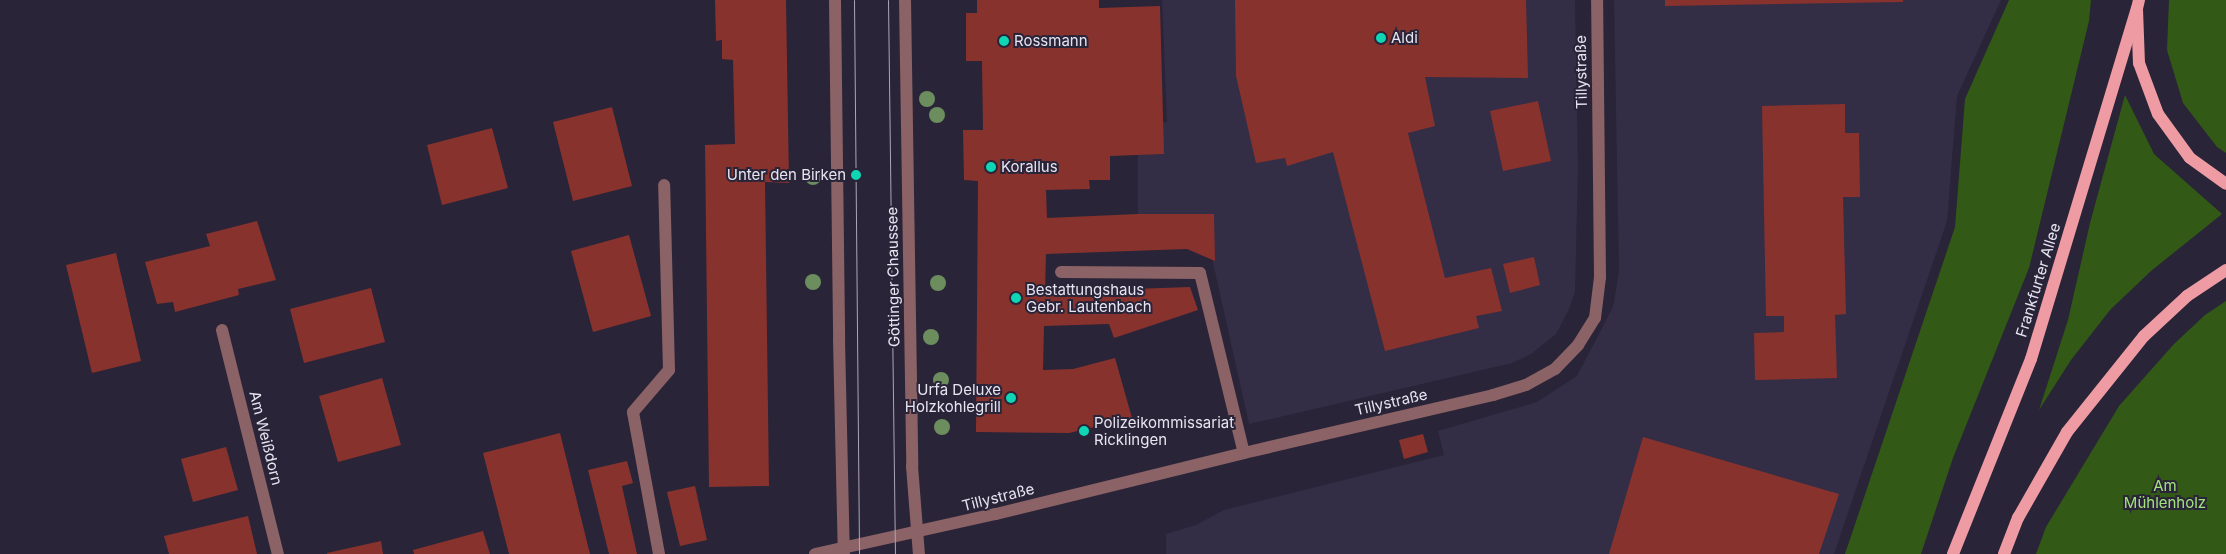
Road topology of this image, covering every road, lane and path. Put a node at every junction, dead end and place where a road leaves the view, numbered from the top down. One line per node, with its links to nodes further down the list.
1 (835, 0): 12 (street)
2 (905, 0): 11 (street, Göttinger Chaussee)
3 (1597, 0): 10 (street, Tillystraße)
4 (2138, 4): 5 (main road); 17 (main road, Frankfurter Allee)
5 (2226, 184)
6 (664, 185): 14 (street)
7 (2226, 270): 18 (main road)
8 (1061, 272): 10 (street)
9 (222, 330): 13 (street, Am Weißdorn)
10 (1244, 453): 11 (street, Tillystraße)
11 (918, 532): 12 (street, Tillystraße); 16 (street, Göttinger Chaussee)
12 (844, 551): 15 (street)
13 (278, 554)
14 (660, 554)
15 (815, 554)
16 (919, 554)
17 (1953, 554)
18 (2004, 554)

